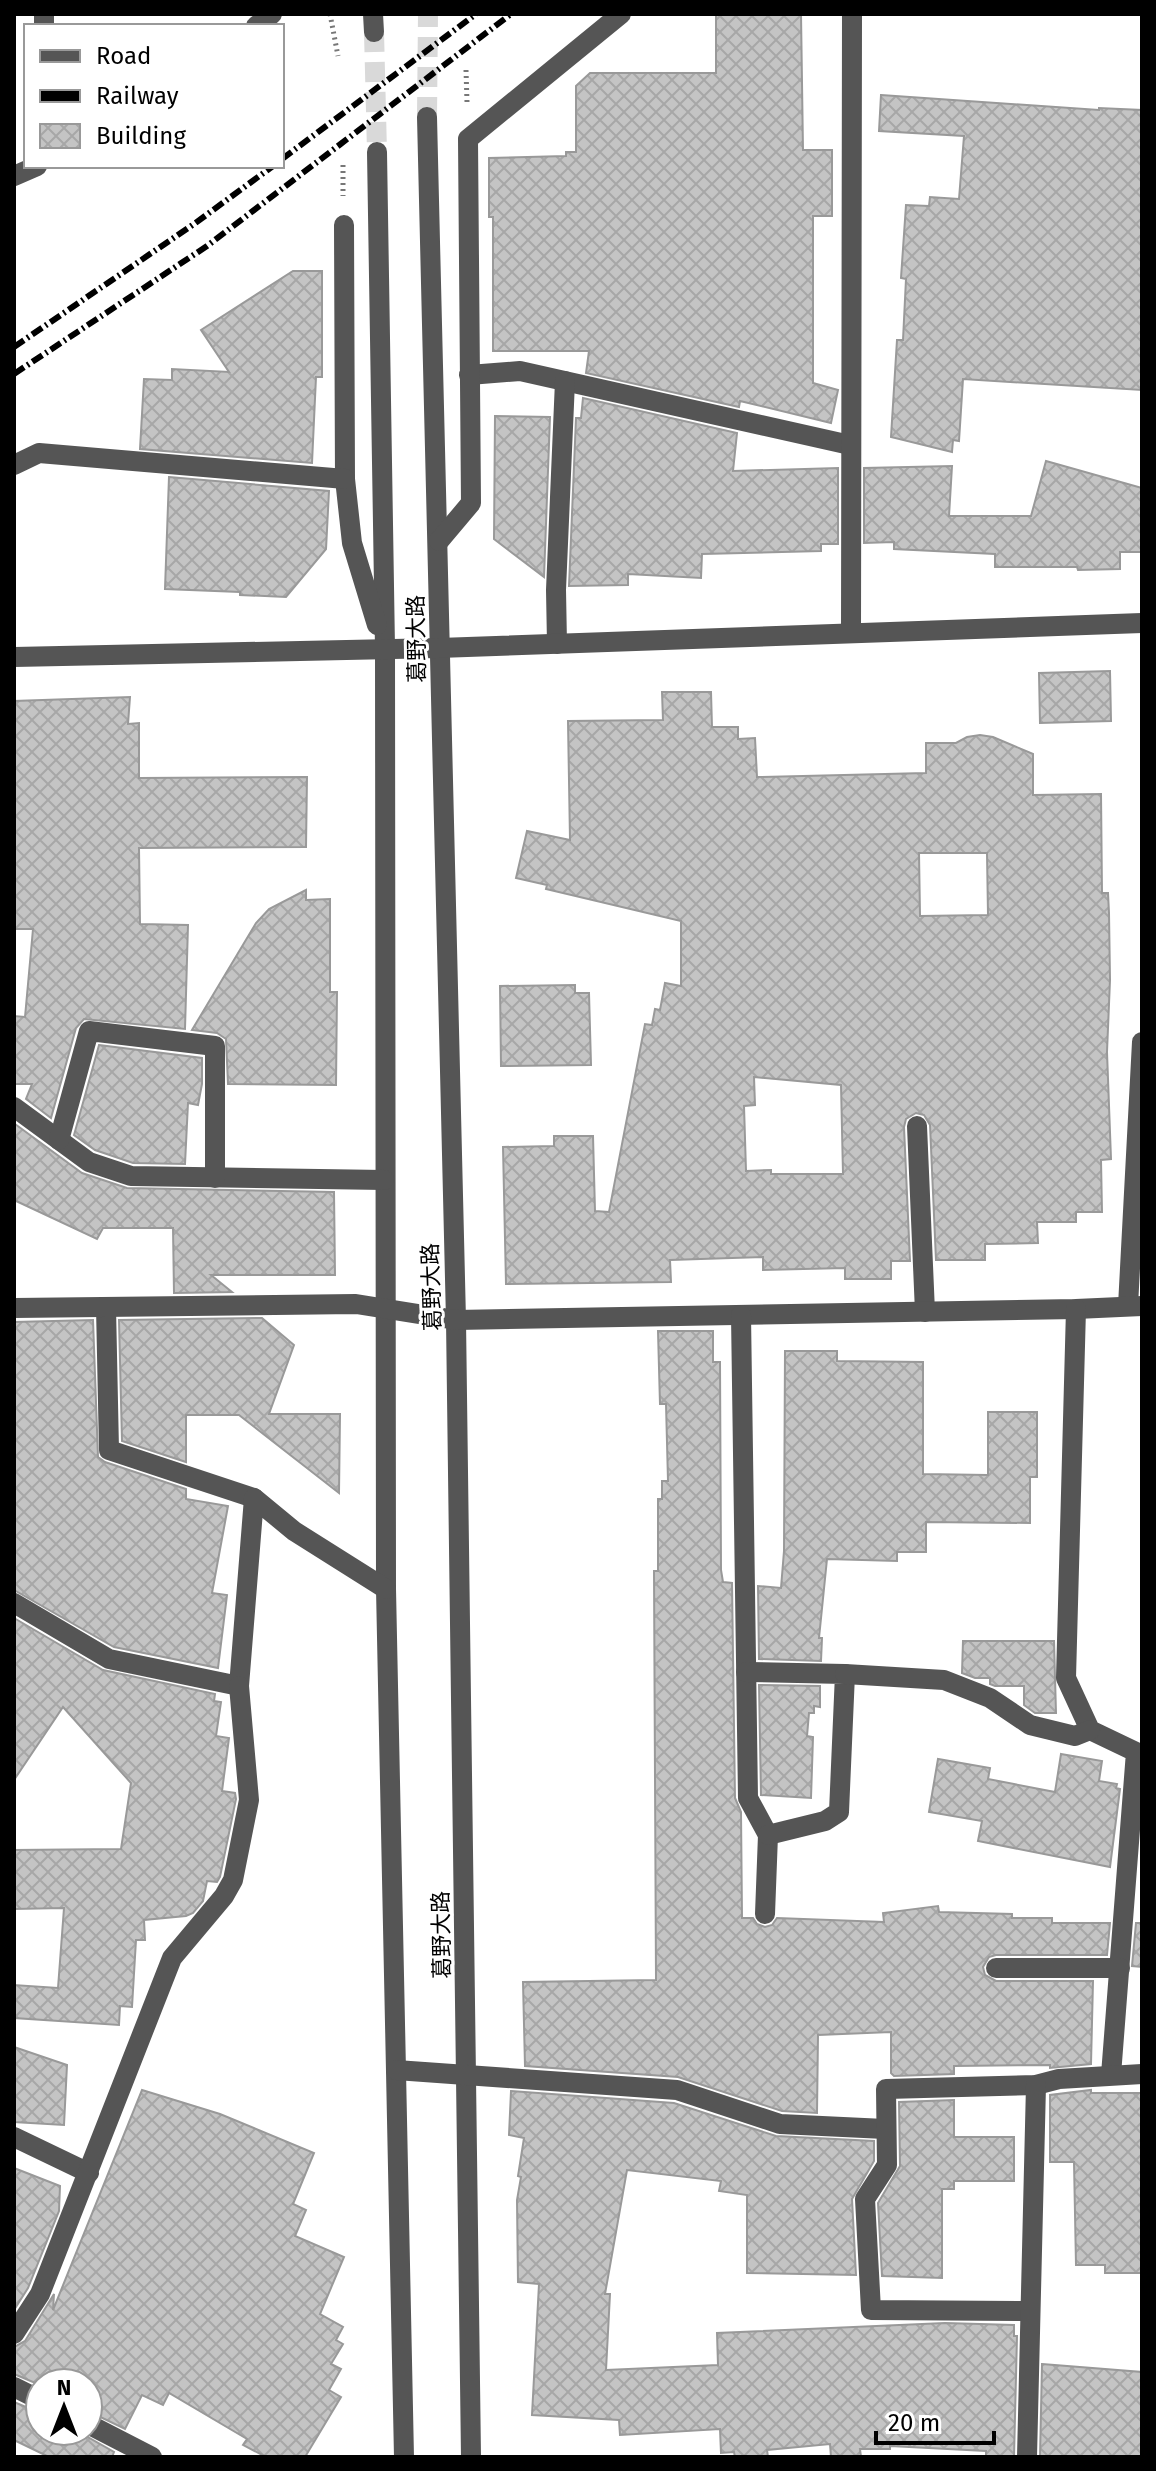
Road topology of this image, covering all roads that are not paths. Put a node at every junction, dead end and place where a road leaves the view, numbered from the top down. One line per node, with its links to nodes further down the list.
1 (621, 14): 8 (street)
2 (852, 14): 10 (street)
3 (427, 117): 13 (street, 葛野大路)
4 (377, 152): 17 (street, 葛野大路)
5 (32, 168): 6 (street)
6 (14, 176)
7 (344, 225): 12 (street)
8 (469, 375): 9 (street); 13 (street)
9 (565, 381): 10 (street); 16 (street)
10 (850, 445): 15 (street)
11 (14, 465): 12 (street)
12 (345, 479): 17 (street)
13 (439, 541): 18 (street, 葛野大路)
14 (1142, 623): 15 (street)
15 (851, 633): 16 (street)
16 (557, 644): 18 (street)
17 (385, 648): 18 (street); 19 (street); 25 (street, 葛野大路)
18 (439, 648): 33 (street, 葛野大路)
19 (14, 657)
20 (1142, 1042): 26 (street)
21 (14, 1107): 23 (street)
22 (917, 1126): 31 (street)
23 (59, 1140): 24 (street); 24 (street)
24 (215, 1178): 25 (street)
25 (384, 1180): 29 (street, 葛野大路)
26 (1135, 1306): 30 (street)
27 (106, 1307): 28 (street); 29 (street); 34 (street)
28 (14, 1308)
29 (385, 1308): 33 (street); 35 (street, 葛野大路)
30 (1076, 1309): 31 (street); 40 (street)
31 (925, 1312): 32 (street)
32 (741, 1315): 33 (street); 37 (street)
33 (456, 1320): 46 (street, 葛野大路)
34 (254, 1498): 35 (street); 39 (street)
35 (386, 1589): 45 (street, 葛野大路)
36 (14, 1603): 39 (street)
37 (746, 1672): 38 (street); 41 (street)
38 (845, 1674): 40 (street); 41 (street)
39 (239, 1686): 52 (street)
40 (1090, 1730): 44 (street)
41 (768, 1835): 42 (street)
42 (765, 1914)
43 (996, 1968): 44 (street)
44 (1120, 1968): 48 (street)
45 (396, 2070): 46 (street); 57 (street, 葛野大路)
46 (468, 2074): 50 (street); 58 (street, 葛野大路)
47 (1142, 2074): 48 (street)
48 (1111, 2075): 49 (street)
49 (1036, 2085): 50 (street); 53 (street)
50 (885, 2129): 53 (street)
51 (14, 2137): 52 (street)
52 (89, 2173): 54 (street)
53 (1029, 2311): 59 (street)
54 (14, 2334)
55 (104, 2432): 56 (street)
56 (152, 2457)
57 (404, 2457)
58 (471, 2457)
59 (1027, 2457)

